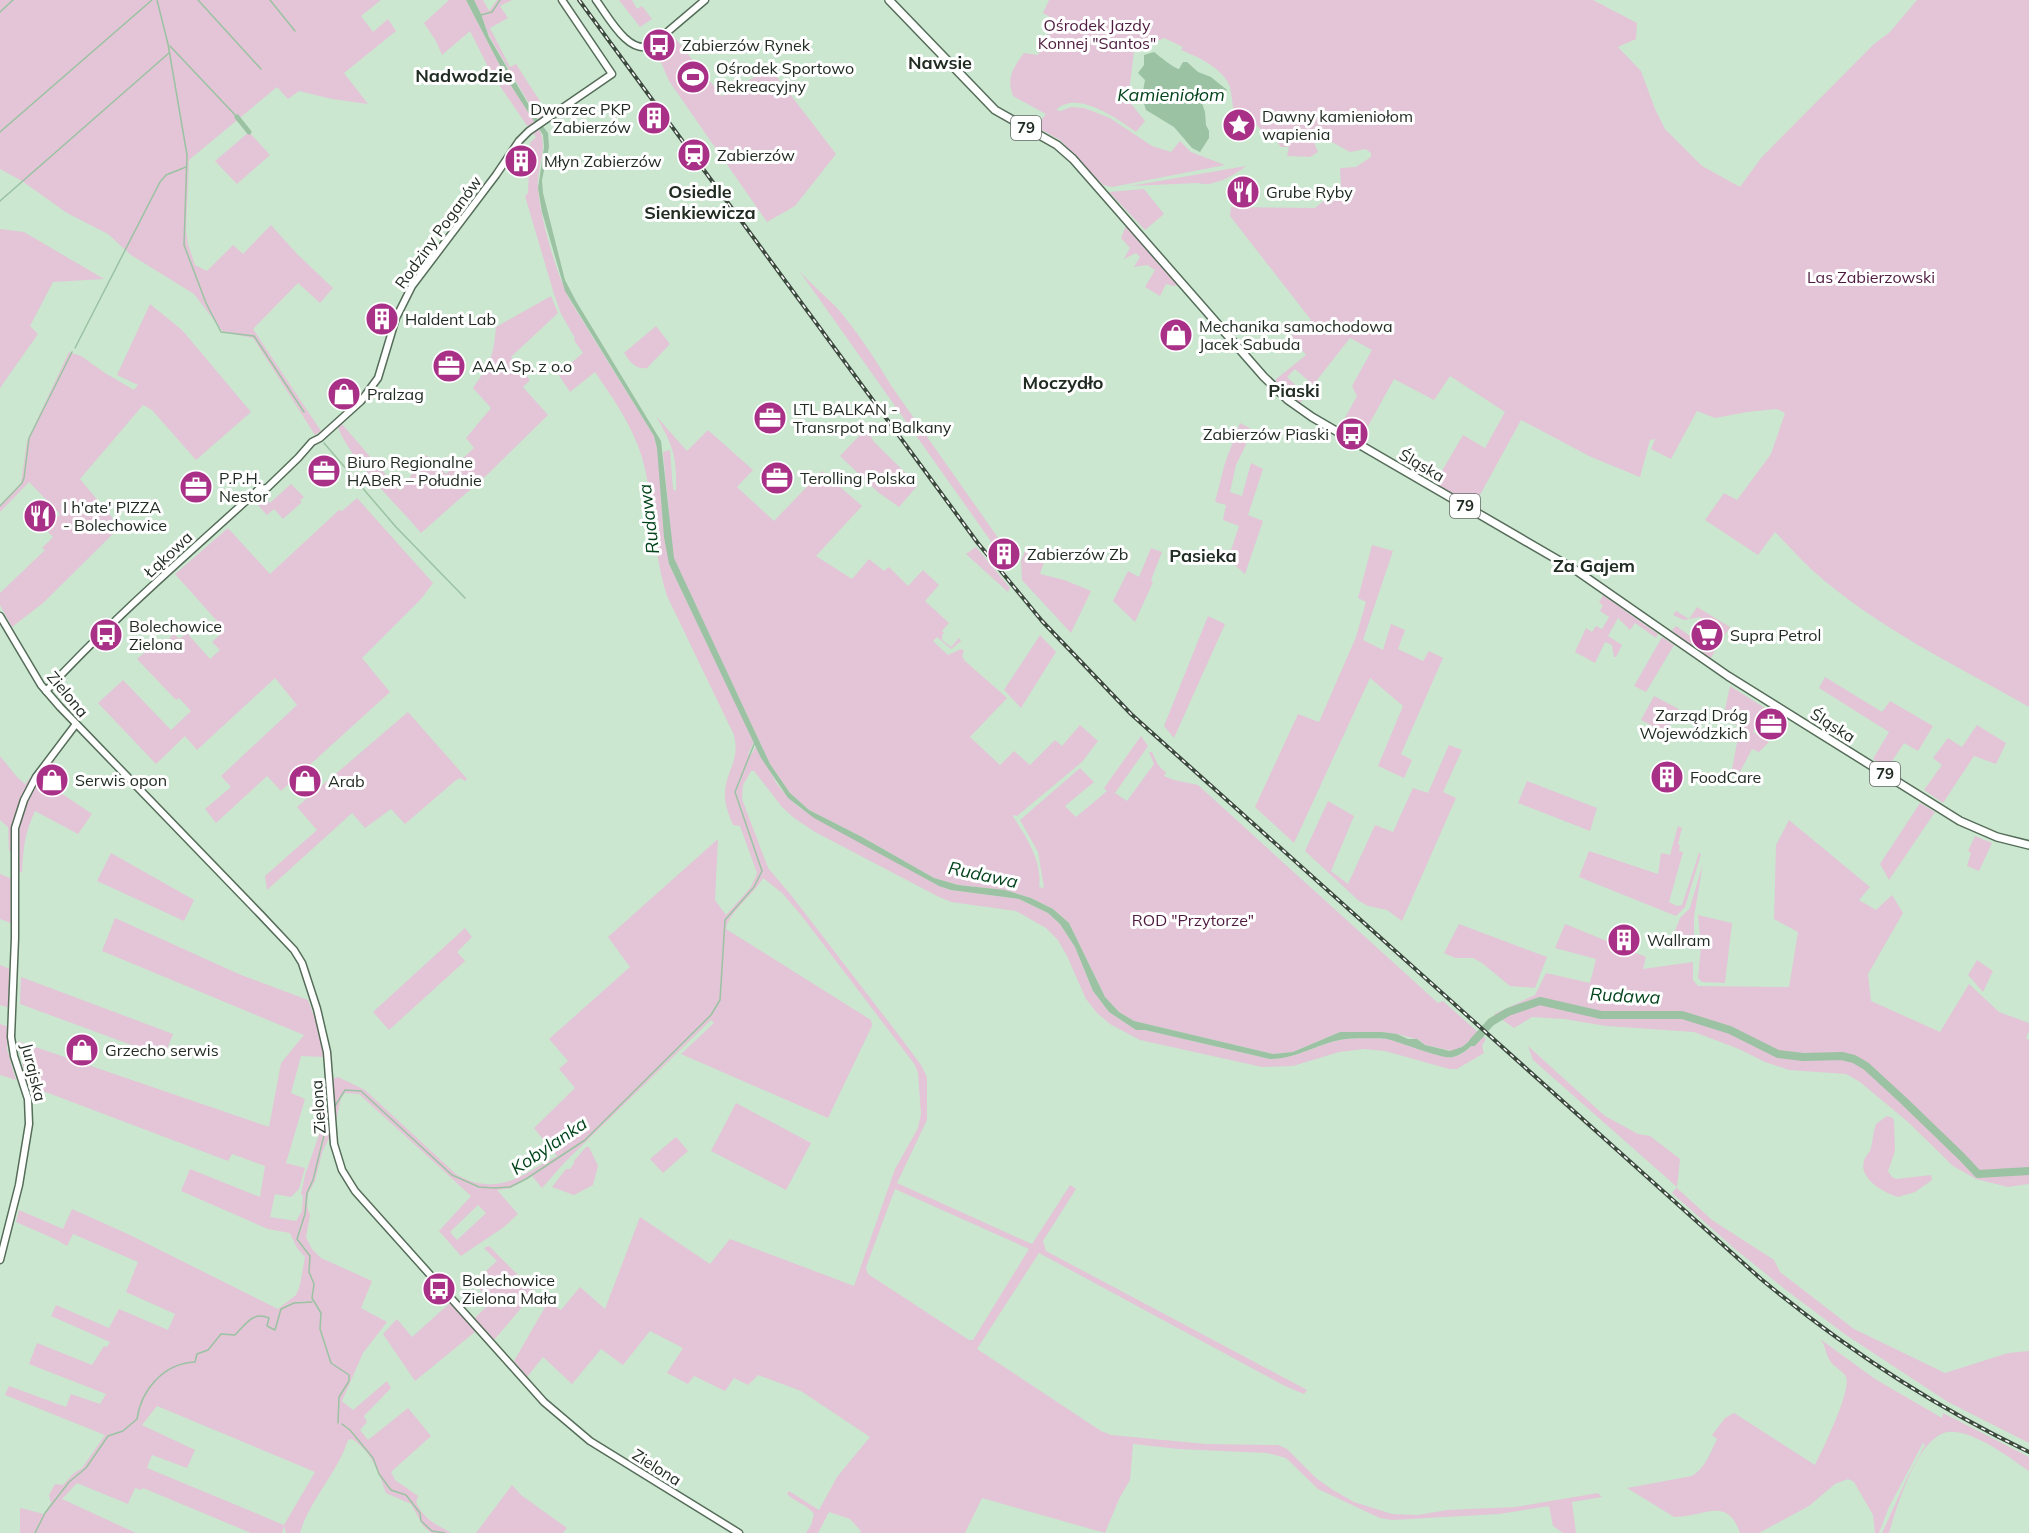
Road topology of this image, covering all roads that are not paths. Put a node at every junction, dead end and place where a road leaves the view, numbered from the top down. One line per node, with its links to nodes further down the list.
1 (562, 0): 5 (street, Rodziny Poganów)
2 (596, 0): 3 (street)
3 (705, 0)
4 (889, 0): 9 (main road, Śląska / 79)
5 (312, 442): 7 (street, Łąkowa)
6 (0, 616): 7 (street, Zielona)
7 (46, 691): 8 (street, Zielona)
8 (76, 724): 10 (street, Jurajska); 11 (street, Zielona)
9 (2029, 845)
10 (0, 1260)
11 (739, 1533)

